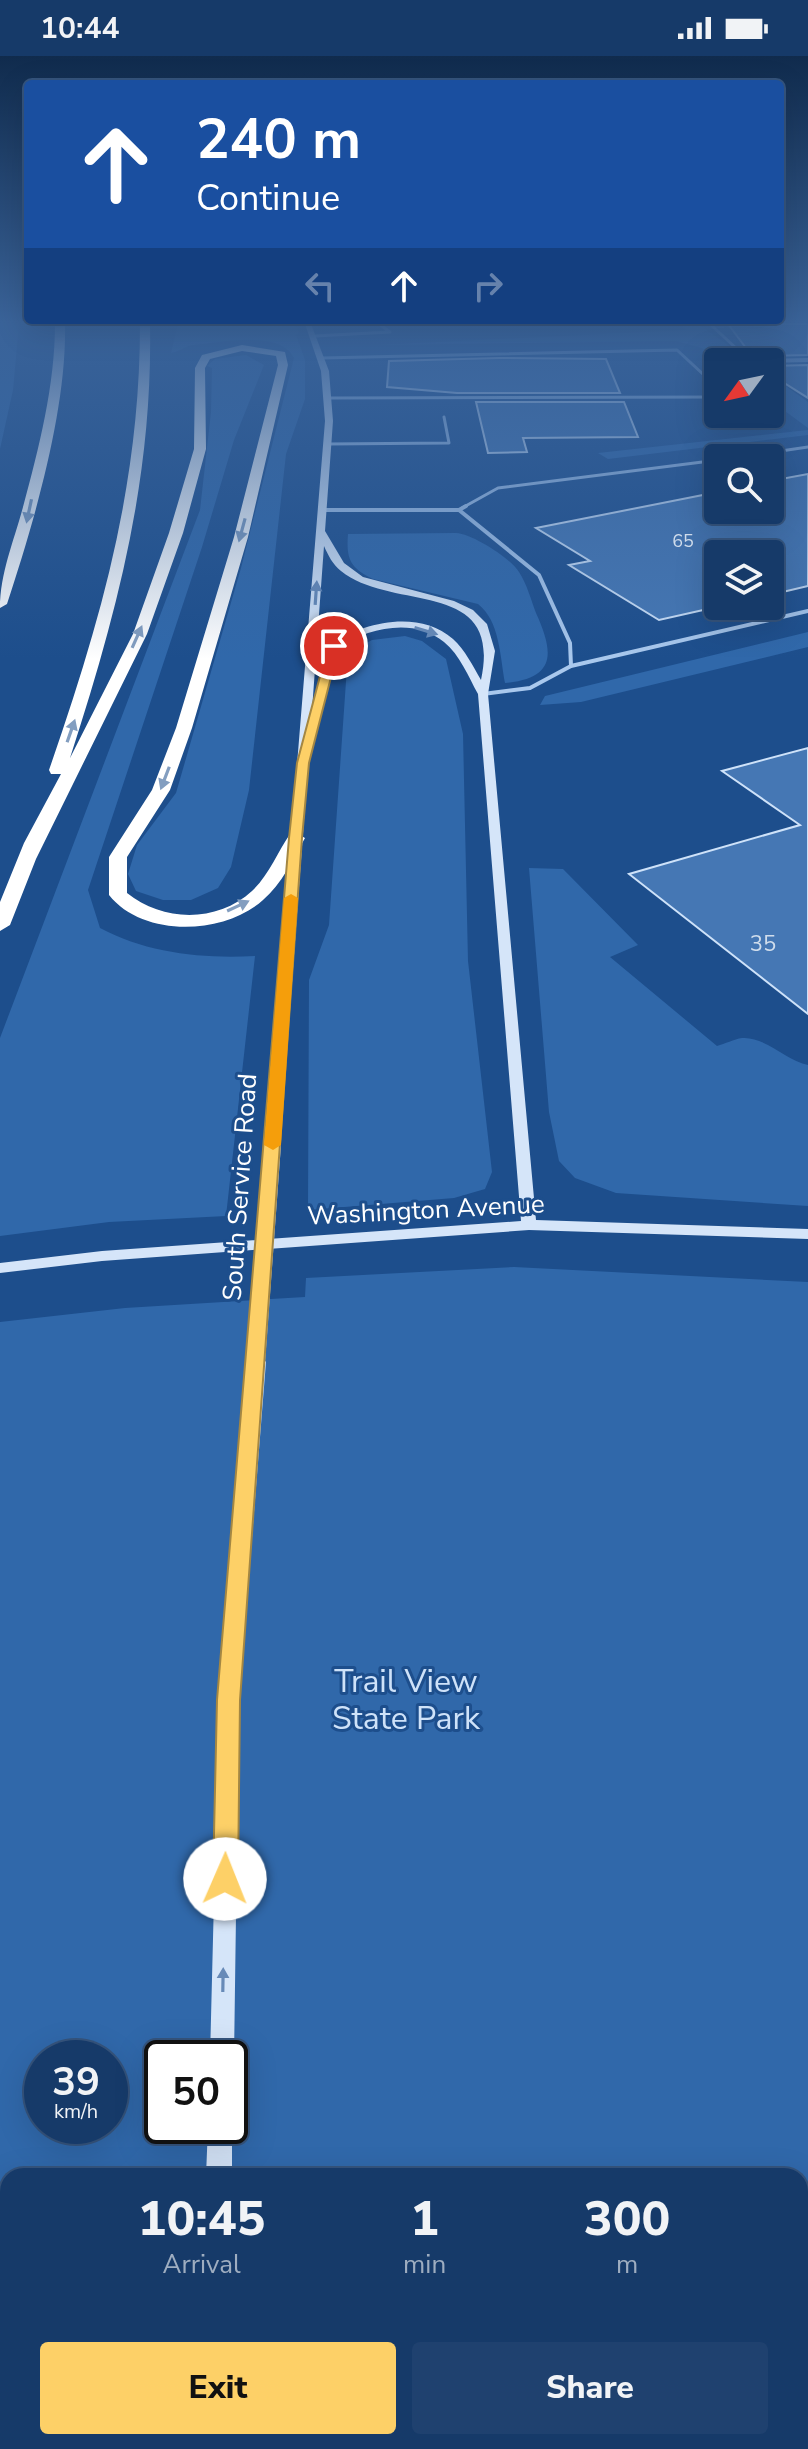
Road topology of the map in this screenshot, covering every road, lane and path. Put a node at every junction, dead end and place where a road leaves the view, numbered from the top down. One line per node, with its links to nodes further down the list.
1 (45, 436): 14 (highway, one-way to 14)
2 (141, 436): 20 (highway, one-way to 2)
3 (200, 436): 20 (highway, one-way to 3)
4 (266, 436): 19 (highway, one-way to 19)
5 (327, 436): 7 (main road, South Service Road)
6 (448, 436): 7 (lane)
7 (327, 444): 11 (main road, South Service Road)
8 (808, 447): 9 (lane)
9 (784, 450)
10 (704, 462): 12 (lane)
11 (323, 510): 12 (lane); 13 (main road, South Service Road)
12 (459, 510): 16 (lane)
13 (321, 532): 17 (main road); 18 (main road, South Service Road, one-way to 13)
14 (0, 604)
15 (808, 611): 16 (lane)
16 (571, 666): 17 (lane)
17 (483, 694): 18 (main road, one-way to 17); 22 (main road)
18 (303, 763): 19 (main road, South Service Road)
19 (296, 838): 25 (main road, South Service Road, one-way to 19, bridge)
20 (28, 857): 21 (highway)
21 (0, 925)
22 (529, 1225): 23 (main road, Washington Avenue); 24 (main road, Washington Avenue)
23 (808, 1234)
24 (0, 1268)
25 (222, 2040)
26 (220, 2144): 27 (main road)
27 (219, 2168)

